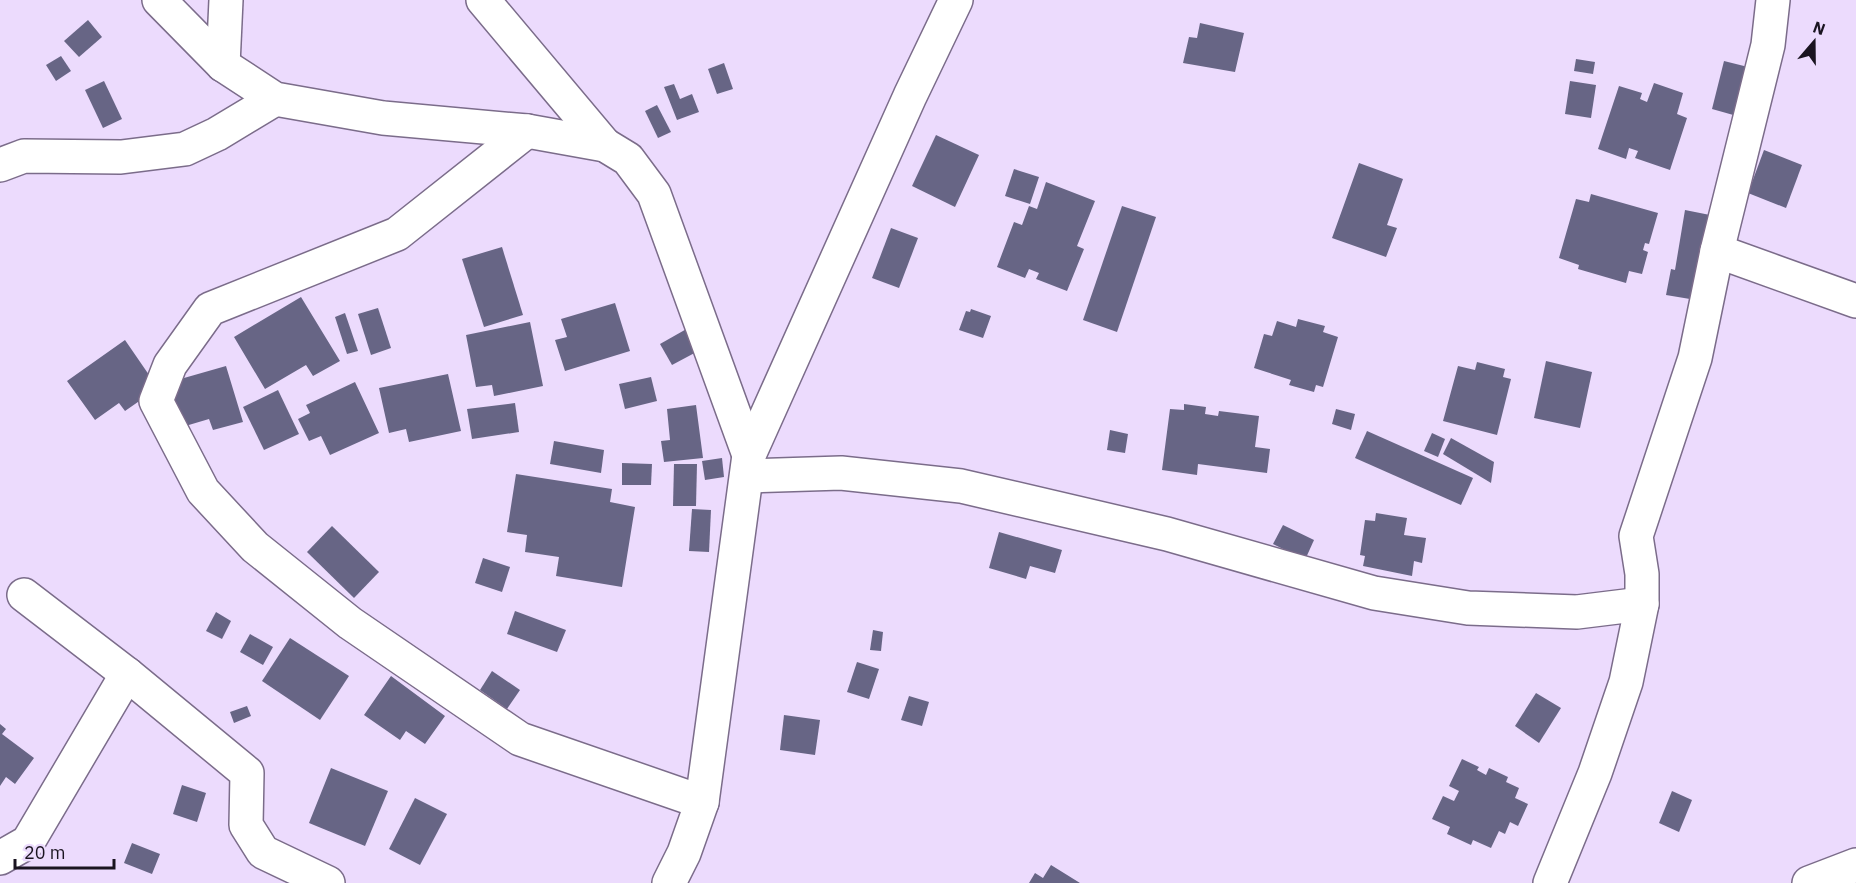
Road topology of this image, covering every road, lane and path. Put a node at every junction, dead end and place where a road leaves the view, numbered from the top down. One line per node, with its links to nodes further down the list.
1 (159, 0): 6 (street)
2 (226, 0): 6 (street)
3 (483, 0): 9 (street)
4 (956, 0): 13 (street)
5 (1773, 0): 11 (street)
6 (223, 65): 7 (street)
7 (275, 99): 8 (street); 10 (street)
8 (527, 131): 9 (street); 17 (street)
9 (605, 145): 13 (street)
10 (0, 165)
11 (1717, 251): 12 (street); 15 (street)
12 (1856, 301)
13 (748, 466): 15 (street); 17 (street)
14 (24, 596): 16 (street)
15 (1642, 604): 22 (street)
16 (127, 674): 18 (street); 20 (street)
17 (702, 802): 21 (street)
18 (0, 858)
19 (1856, 865): 23 (street)
20 (328, 883)
21 (669, 883)
22 (1550, 883)
23 (1809, 883)

